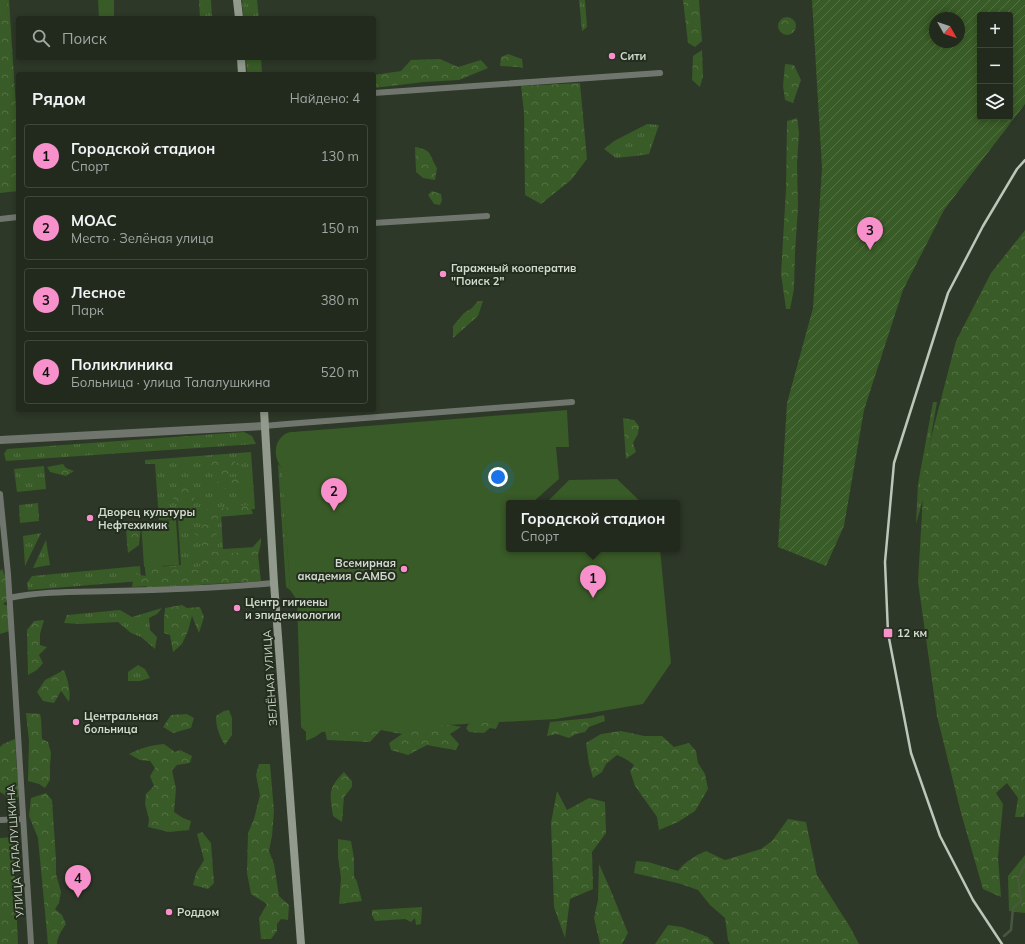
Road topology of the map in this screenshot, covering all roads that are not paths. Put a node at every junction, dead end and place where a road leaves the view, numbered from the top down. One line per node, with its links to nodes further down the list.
1 (237, 0): 2 (main road)
2 (239, 16)
3 (241, 60): 4 (main road)
4 (242, 72)
5 (660, 73): 6 (street)
6 (376, 94)
7 (487, 216): 10 (street)
8 (16, 217): 9 (street)
9 (0, 218)
10 (376, 223)
11 (572, 402): 13 (street)
12 (264, 412): 13 (main road, ЗЕЛЁНАЯ УЛИЦА)
13 (264, 426): 14 (street); 17 (main road, ЗЕЛЁНАЯ УЛИЦА)
14 (0, 440)
15 (0, 494): 16 (street, УЛИЦА ТАЛАЛУШКИНА)
16 (3, 562): 18 (street, УЛИЦА ТАЛАЛУШКИНА)
17 (274, 583): 18 (street); 22 (main road, ЗЕЛЁНАЯ УЛИЦА)
18 (10, 598): 19 (street, УЛИЦА ТАЛАЛУШКИНА)
19 (23, 819): 20 (street); 21 (street, УЛИЦА ТАЛАЛУШКИНА)
20 (0, 820)
21 (31, 944)
22 (301, 944)

